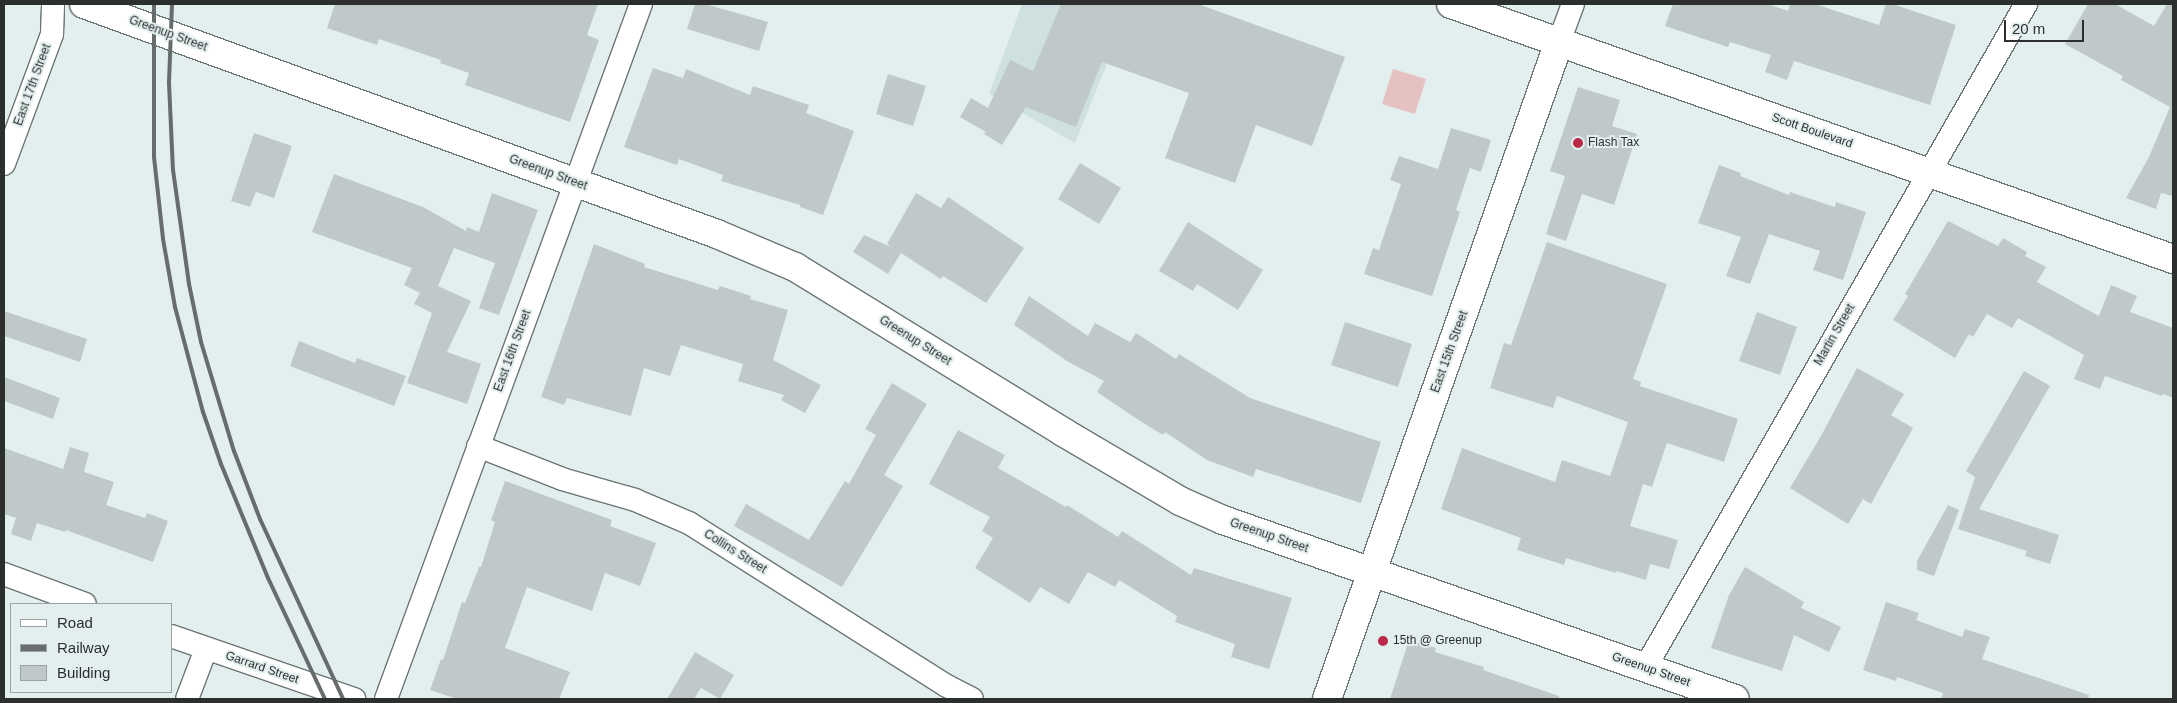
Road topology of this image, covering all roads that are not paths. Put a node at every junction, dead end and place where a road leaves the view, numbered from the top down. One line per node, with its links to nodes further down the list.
1 (53, 4): 8 (street, East 17th Street)
2 (84, 4): 10 (main road, Greenup Street)
3 (641, 4): 10 (street, East 16th Street)
4 (1451, 4): 7 (main road, Scott Boulevard)
5 (1572, 4): 7 (street, East 15th Street)
6 (2026, 4): 9 (street, Martin Street)
7 (1559, 42): 9 (main road, Scott Boulevard); 13 (main road, East 15th Street)
8 (4, 164)
9 (1929, 173): 11 (main road, Scott Boulevard); 18 (street, Martin Street)
10 (576, 183): 12 (street, East 16th Street); 13 (main road, Greenup Street)
11 (2173, 259)
12 (478, 446): 21 (street, East 16th Street); 22 (street, Collins Street)
13 (1371, 572): 18 (main road, Greenup Street); 23 (main road, East 15th Street)
14 (4, 574): 15 (street)
15 (82, 603)
16 (172, 636): 17 (street, Garrard Street)
17 (206, 648): 19 (street); 20 (street, Garrard Street)
18 (1645, 668): 24 (main road, Greenup Street)
19 (187, 699)
20 (354, 699)
21 (386, 699)
22 (972, 699)
23 (1327, 699)
24 (1735, 699)

